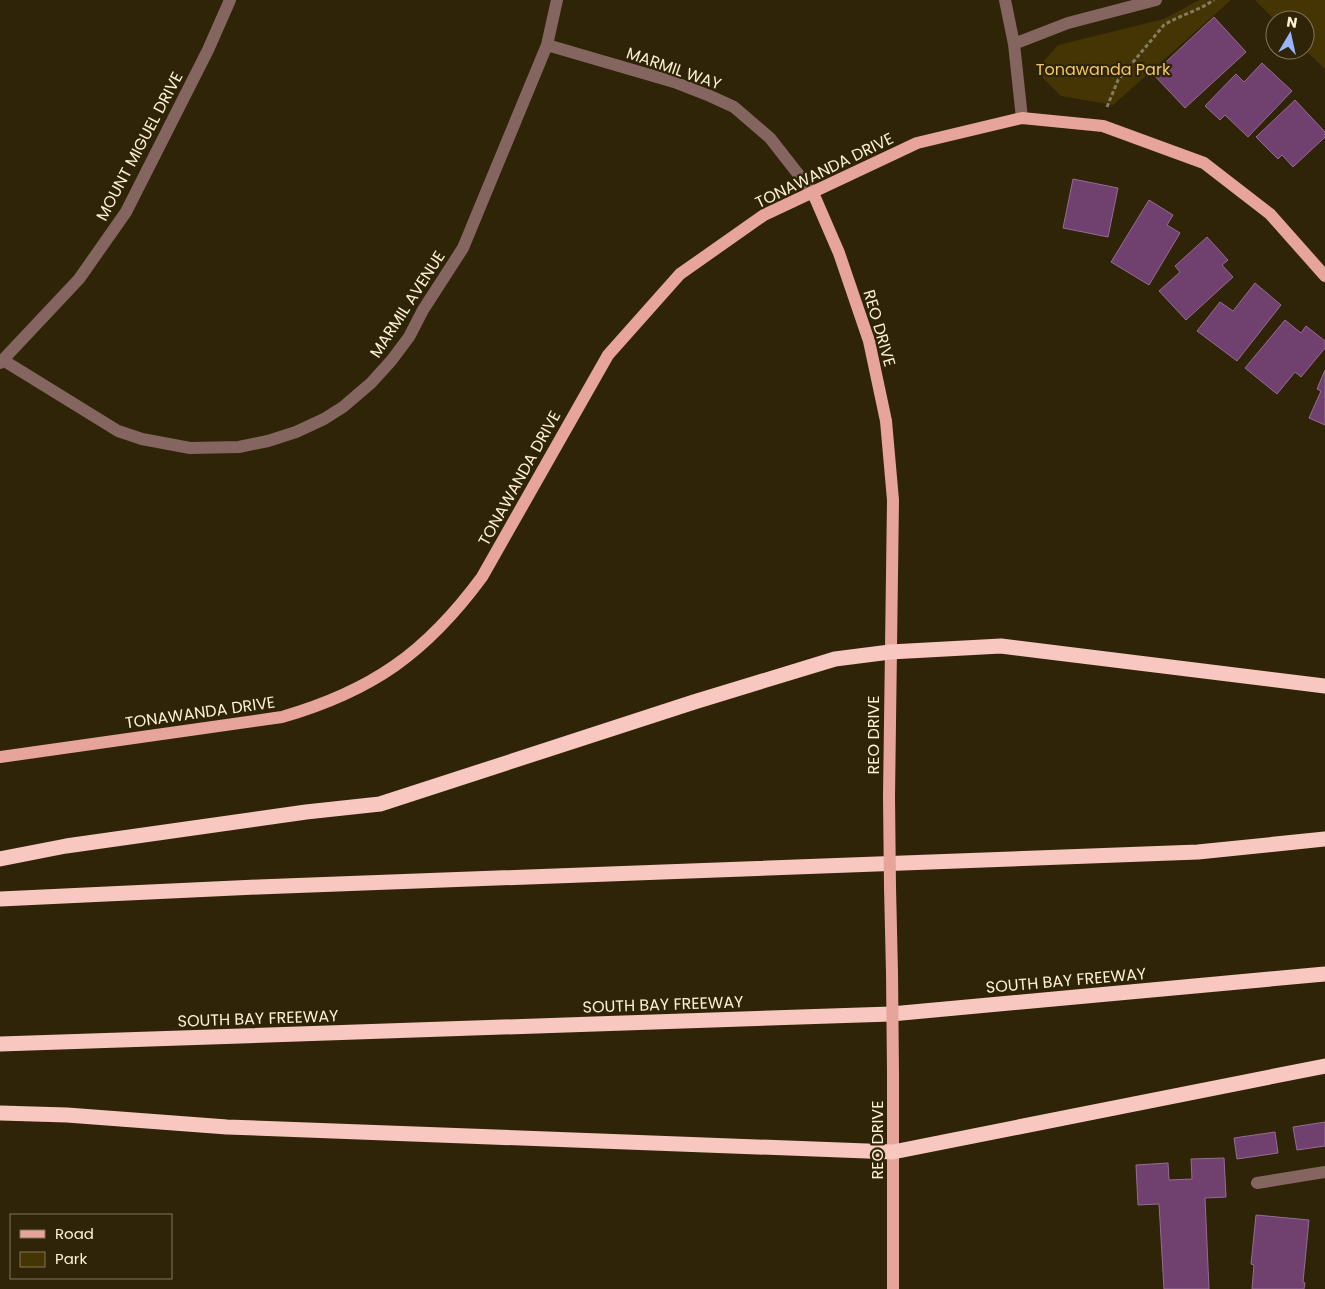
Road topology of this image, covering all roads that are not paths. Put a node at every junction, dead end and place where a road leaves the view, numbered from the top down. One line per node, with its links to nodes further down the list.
1 (230, 0): 10 (street, MOUNT MIGUEL DRIVE)
2 (557, 0): 6 (street, MARMIL AVENUE)
3 (1005, 0): 5 (street)
4 (1156, 0): 5 (street)
5 (1014, 44): 7 (street)
6 (547, 45): 8 (street, MARMIL WAY); 10 (street, MARMIL AVENUE)
7 (1022, 118): 8 (main road, TONAWANDA DRIVE); 9 (main road, TONAWANDA DRIVE)
8 (812, 193): 11 (main road, REO DRIVE); 13 (main road, TONAWANDA DRIVE)
9 (1325, 276)
10 (1, 361)
11 (890, 652): 12 (highway); 15 (highway); 21 (main road, REO DRIVE, bridge)
12 (1325, 686)
13 (0, 757)
14 (1325, 839): 16 (highway)
15 (0, 859)
16 (0, 899)
17 (1325, 974): 18 (highway, SOUTH BAY FREEWAY)
18 (0, 1044)
19 (1325, 1066): 21 (highway)
20 (0, 1113): 21 (highway)
21 (893, 1152): 24 (main road, REO DRIVE)
22 (1325, 1172): 23 (street)
23 (1257, 1183)
24 (893, 1289)

